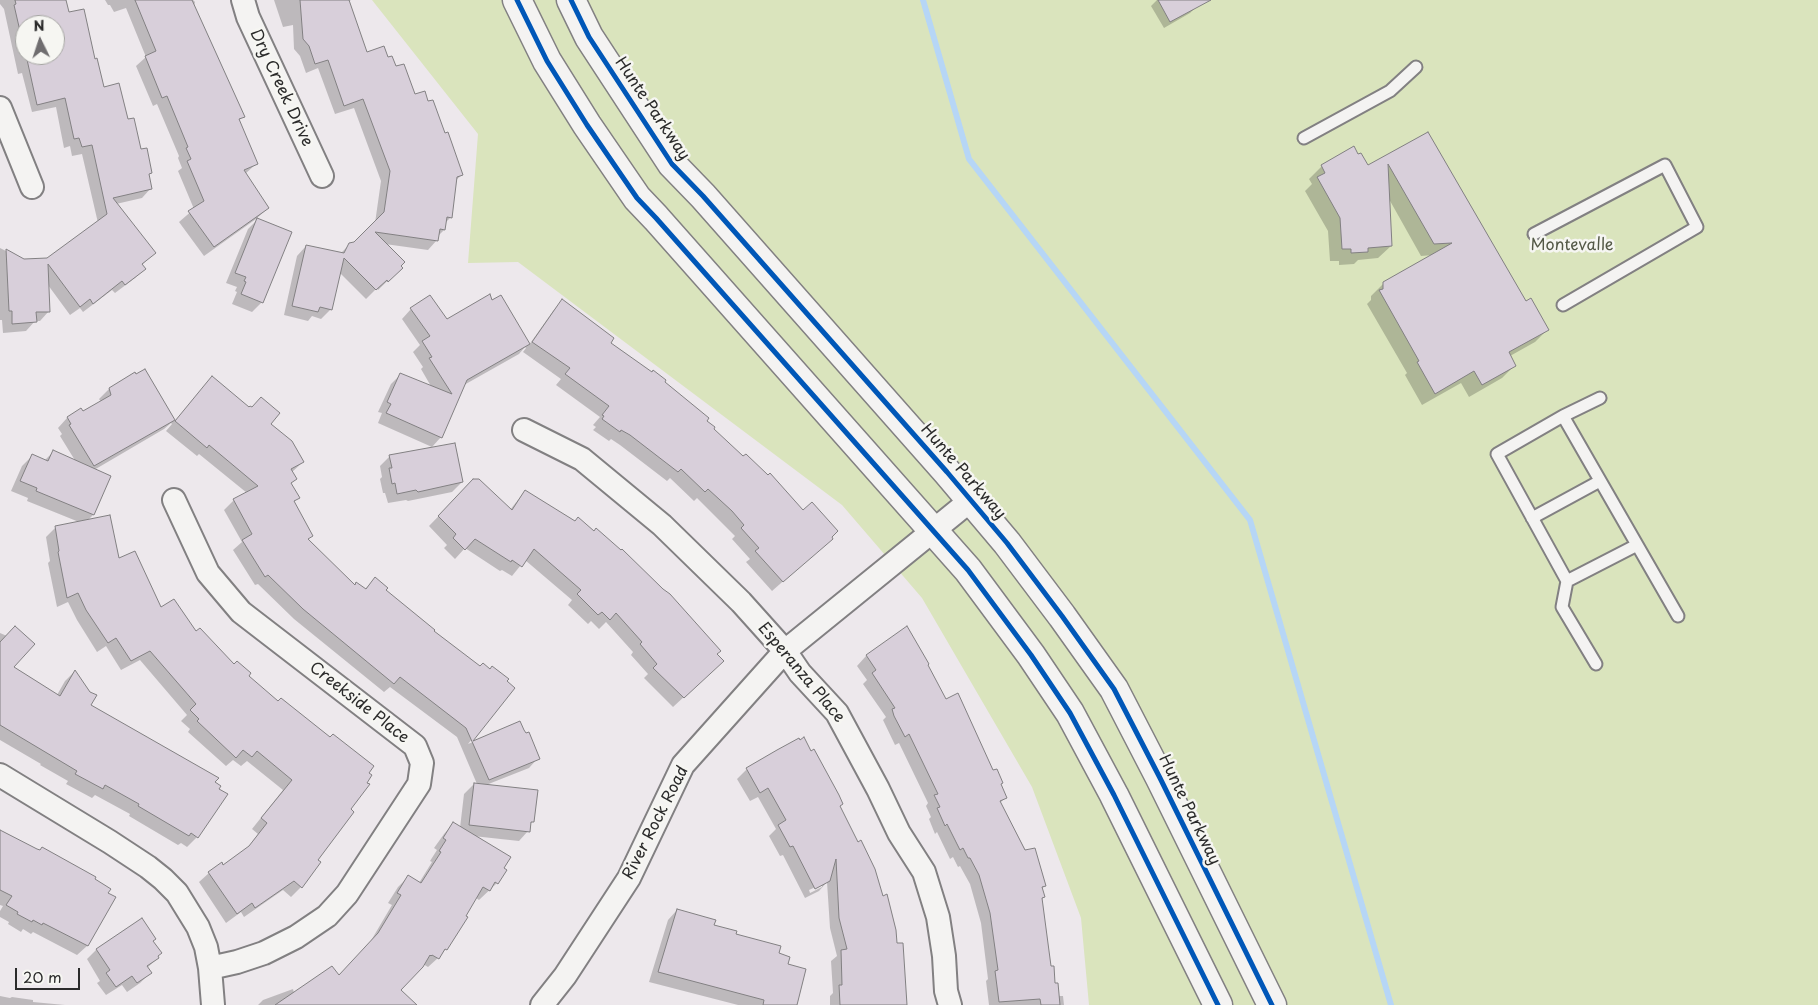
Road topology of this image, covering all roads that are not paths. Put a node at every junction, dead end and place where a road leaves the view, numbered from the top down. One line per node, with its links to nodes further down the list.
1 (243, 0): 7 (street, Dry Creek Drive)
2 (517, 0): 18 (main road)
3 (571, 0): 16 (main road, Hunte Parkway)
4 (1416, 67): 6 (lane)
5 (0, 108): 8 (street)
6 (1304, 138)
7 (322, 176)
8 (32, 187)
9 (1534, 234): 10 (lane)
10 (1563, 305)
11 (1600, 398): 12 (lane)
12 (1564, 416): 14 (lane); 17 (lane)
13 (524, 430): 22 (street, Esperanza Place)
14 (1600, 481): 17 (lane); 19 (lane)
15 (174, 500): 25 (street, Creekside Place)
16 (971, 500): 18 (street, River Rock Road); 30 (main road, Hunte Parkway)
17 (1532, 518): 20 (lane)
18 (933, 531): 22 (street, River Rock Road); 29 (main road)
19 (1637, 545): 20 (lane); 21 (lane)
20 (1567, 581): 23 (lane)
21 (1678, 616)
22 (785, 652): 27 (street, River Rock Road); 28 (street, Esperanza Place)
23 (1596, 664)
24 (0, 775): 25 (street)
25 (210, 968): 26 (street)
26 (213, 1005)
27 (542, 1005)
28 (950, 1005)
29 (1218, 1005)
30 (1272, 1005)

